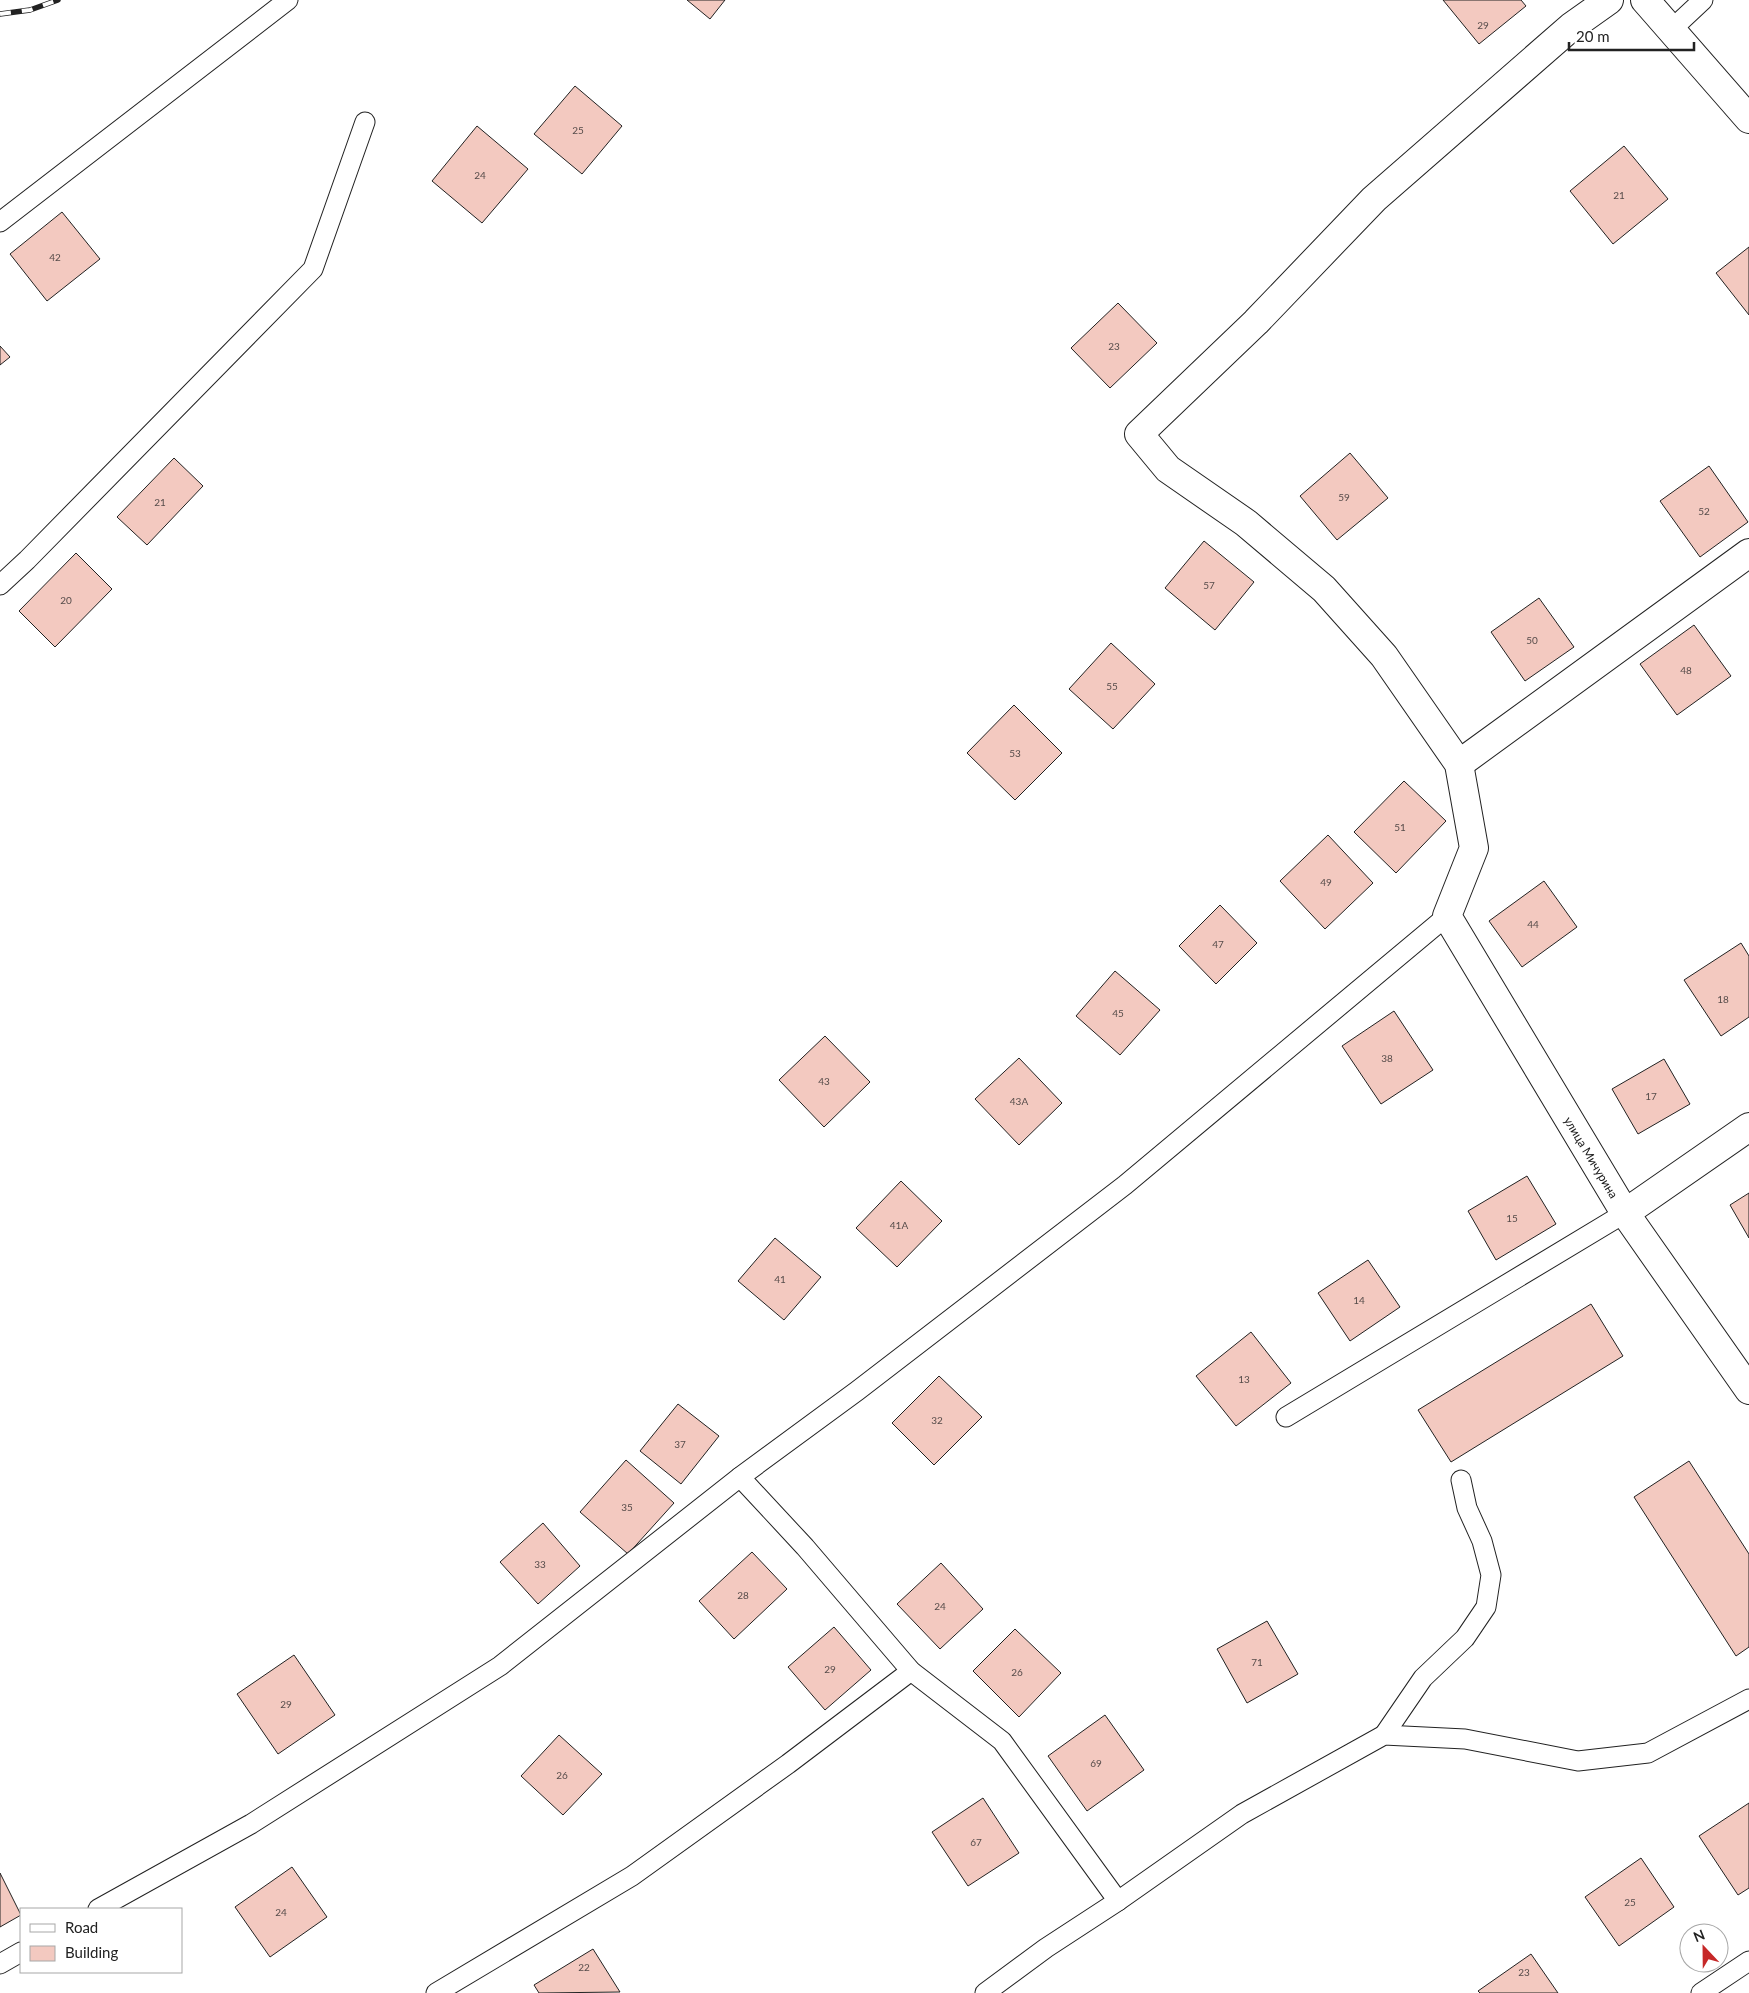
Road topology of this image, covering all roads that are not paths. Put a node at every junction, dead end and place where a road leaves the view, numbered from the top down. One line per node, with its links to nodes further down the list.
1 (288, 0): 8 (lane)
2 (1609, 0): 11 (street)
3 (1645, 0): 5 (street)
4 (1703, 0): 5 (lane)
5 (1671, 30): 6 (street)
6 (1749, 119)
7 (365, 122): 10 (lane)
8 (0, 222)
9 (1749, 554): 11 (street)
10 (0, 585)
11 (1459, 764): 12 (street)
12 (1447, 916): 14 (street, улица Мичурина); 17 (lane)
13 (1749, 1127): 14 (street)
14 (1625, 1213): 15 (street, улица Мичурина); 16 (lane)
15 (1747, 1383)
16 (1286, 1417)
17 (740, 1477): 19 (lane); 23 (lane)
18 (1461, 1480): 21 (lane)
19 (911, 1671): 22 (lane); 27 (lane)
20 (1749, 1699): 21 (lane)
21 (1384, 1735): 22 (lane)
22 (1118, 1901): 28 (lane)
23 (100, 1908)
24 (20, 1953): 26 (lane)
25 (1749, 1960): 29 (lane)
26 (0, 1964)
27 (436, 1993)
28 (985, 1993)
29 (1701, 1993)

